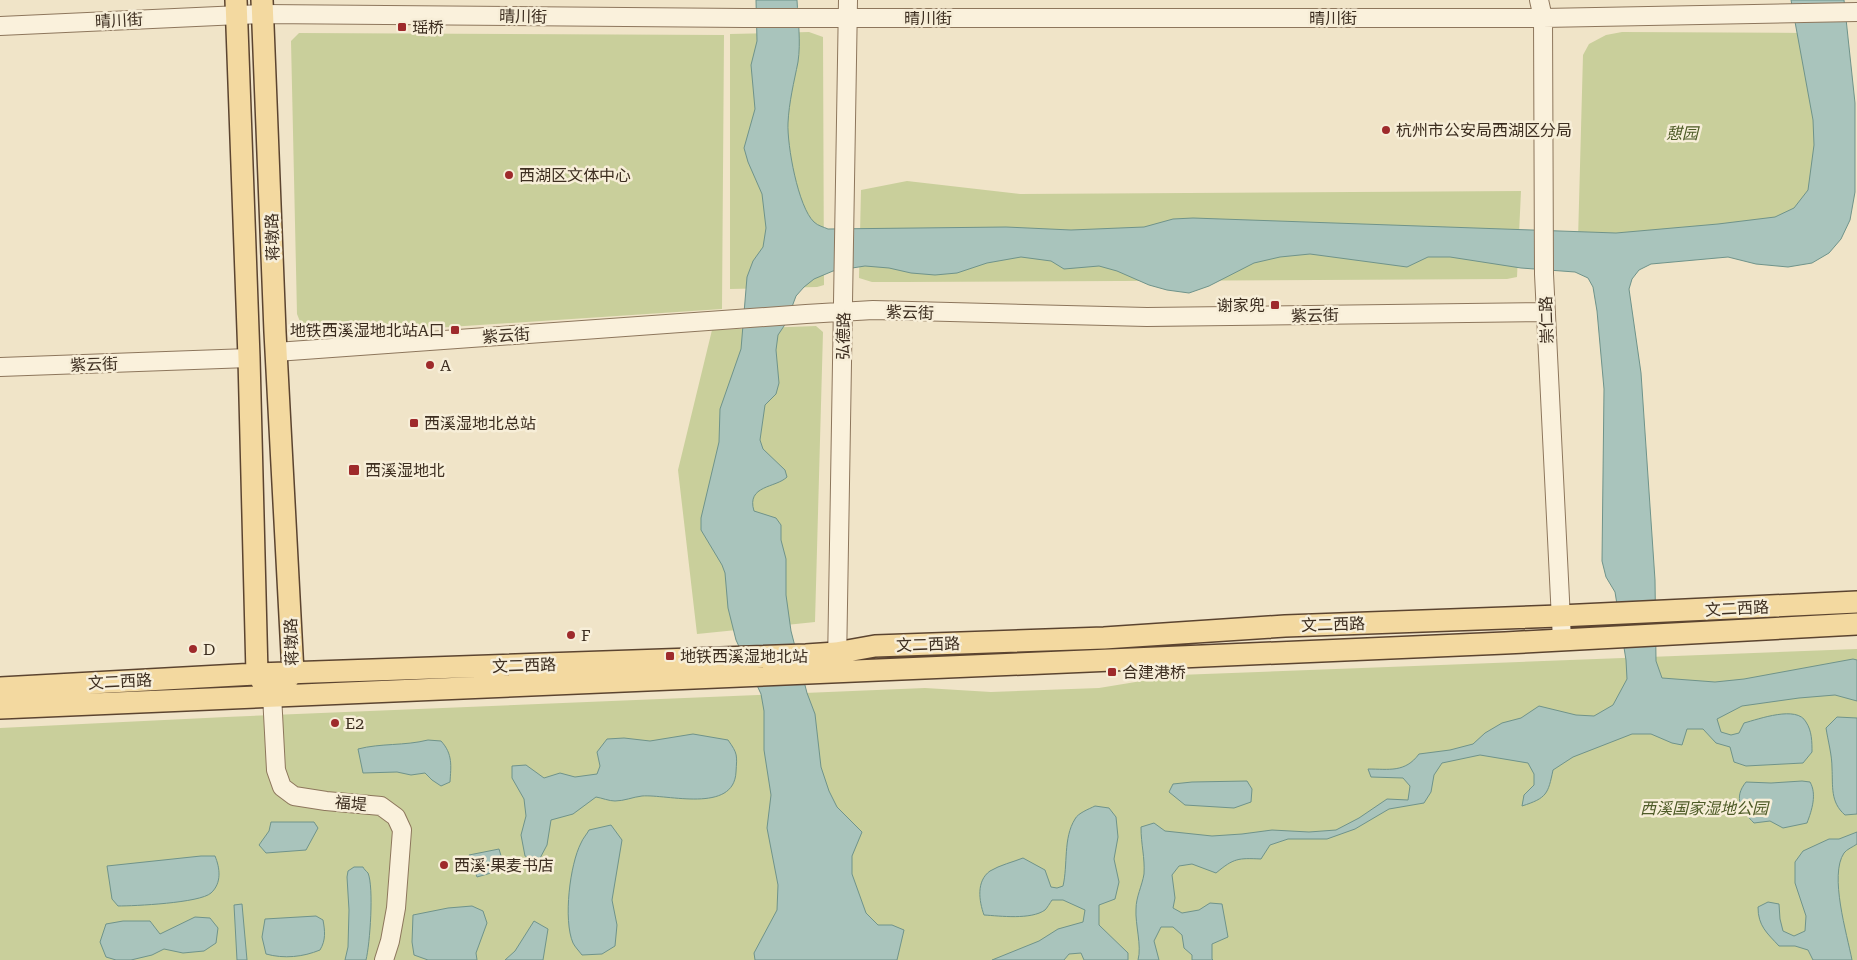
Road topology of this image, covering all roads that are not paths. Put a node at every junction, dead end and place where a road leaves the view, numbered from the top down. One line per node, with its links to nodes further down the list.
1 (848, 0): 6 (street, 弘德路)
2 (1539, 0): 7 (street, 崇仁路)
3 (236, 7): 4 (street, 晴川街); 8 (street, 晴川街); 12 (main road, 蒋墩路)
4 (263, 7): 6 (street, 晴川街); 11 (main road, 蒋墩路)
5 (1852, 12): 7 (street, 晴川街)
6 (847, 18): 7 (street, 晴川街); 9 (street, 弘德路)
7 (1543, 18): 10 (street, 崇仁路)
8 (0, 26)
9 (843, 312): 10 (street, 紫云街); 11 (street, 紫云街); 18 (street, 弘德路)
10 (1546, 312): 15 (street, 崇仁路)
11 (276, 352): 20 (main road, 蒋墩路)
12 (249, 358): 13 (street, 紫云街); 21 (main road, 蒋墩路)
13 (0, 367)
14 (1857, 602): 15 (main road, 文二西路)
15 (1559, 616): 17 (street, 崇仁路); 18 (main road, 文二西路)
16 (1857, 624): 17 (main road, 文二西路)
17 (1562, 640): 18 (main road, 文二西路)
18 (836, 663): 19 (main road, 文二西路)
19 (732, 667): 20 (main road, 文二西路); 23 (main road, 文二西路)
20 (293, 673): 21 (main road, 文二西路); 23 (main road, 蒋墩路)
21 (257, 674): 22 (main road, 文二西路); 23 (main road)
22 (0, 688)
23 (272, 696): 24 (main road, 文二西路); 25 (street, 福堤)
24 (0, 708)
25 (384, 960)

